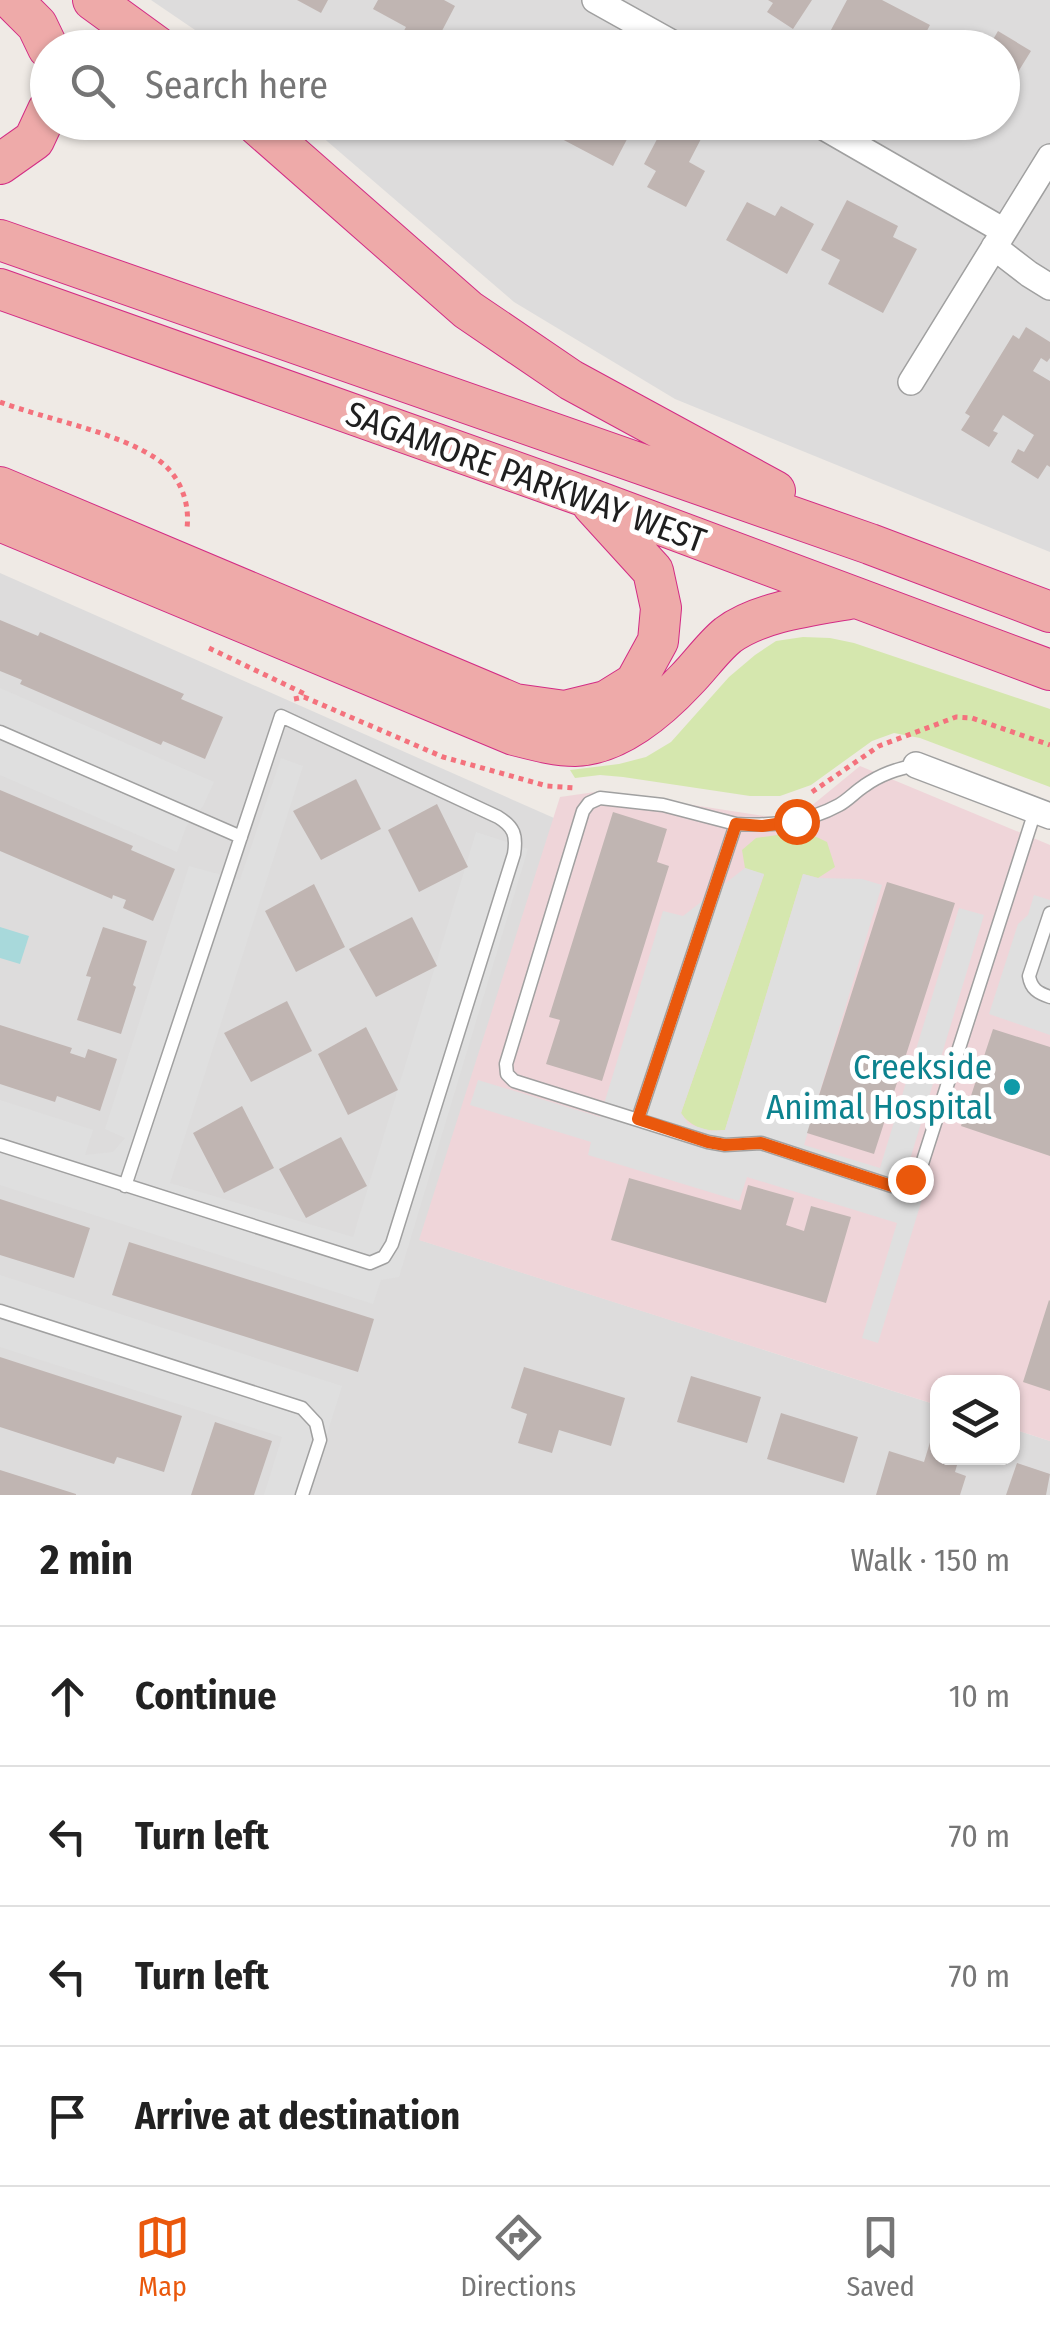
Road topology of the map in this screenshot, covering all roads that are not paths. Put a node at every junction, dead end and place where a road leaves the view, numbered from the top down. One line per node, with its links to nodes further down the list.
1 (12, 0): 4 (highway)
2 (93, 0): 5 (highway)
3 (596, 0): 6 (street)
4 (39, 30)
5 (134, 30)
6 (649, 30)
7 (34, 140): 11 (highway)
8 (274, 140): 20 (highway)
9 (843, 140): 12 (street)
10 (1050, 157): 12 (street)
11 (0, 164)
12 (999, 239): 14 (street); 16 (street)
13 (0, 240): 20 (highway, SAGAMORE PARKWAY WEST)
14 (1050, 286)
15 (0, 289): 18 (highway, SAGAMORE PARKWAY WEST)
16 (911, 382)
17 (0, 486): 18 (highway)
18 (586, 497): 21 (highway, SAGAMORE PARKWAY WEST)
19 (0, 521): 21 (highway)
20 (870, 544): 22 (highway, SAGAMORE PARKWAY WEST)
21 (854, 598): 23 (highway, SAGAMORE PARKWAY WEST)
22 (1050, 612)
23 (1050, 670)
24 (0, 732): 28 (lane)
25 (916, 765): 26 (street); 27 (lane)
26 (1043, 813): 31 (lane)
27 (736, 824): 31 (lane); 31 (lane)
28 (241, 837): 33 (lane); 33 (lane)
29 (1050, 913): 30 (lane)
30 (1050, 997)
31 (638, 1119)
32 (0, 1145): 33 (lane)
33 (126, 1186)
34 (0, 1311): 35 (lane)
35 (302, 1495)

